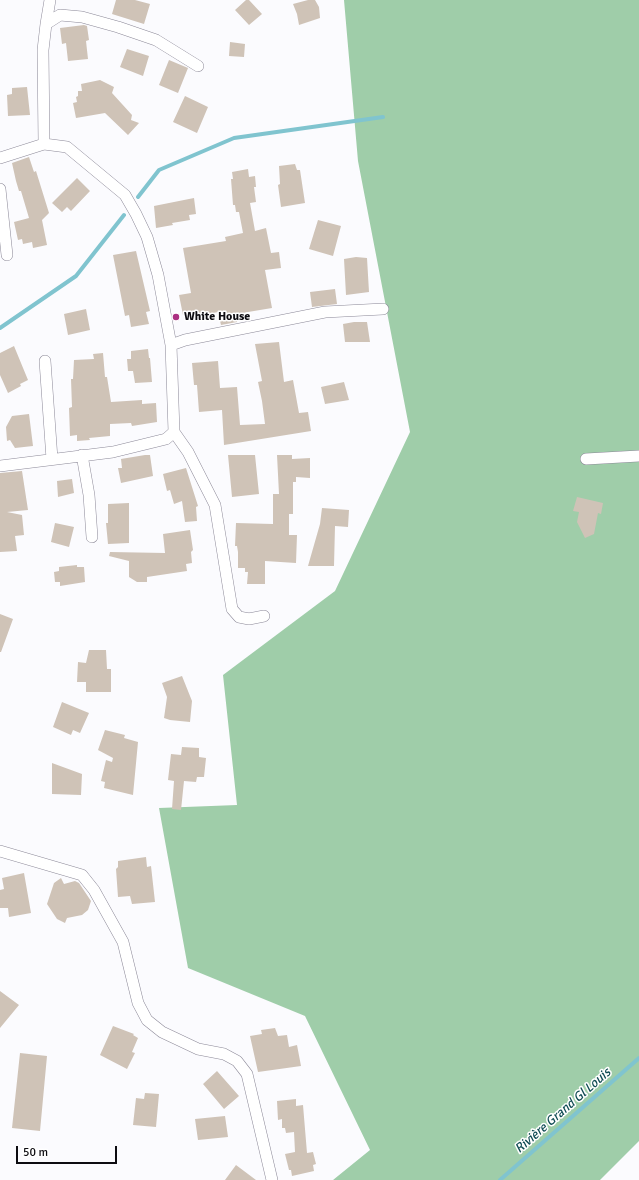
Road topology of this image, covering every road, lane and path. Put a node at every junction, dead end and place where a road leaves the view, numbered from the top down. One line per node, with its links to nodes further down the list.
1 (50, 0): 2 (street)
2 (46, 24): 3 (street); 4 (street)
3 (198, 66)
4 (44, 144): 5 (street); 9 (street)
5 (0, 158)
6 (0, 190): 7 (street)
7 (7, 255)
8 (383, 309): 9 (street)
9 (171, 346): 11 (street)
10 (45, 362): 14 (street)
11 (174, 432): 12 (street); 18 (street)
12 (82, 455): 14 (street); 17 (street)
13 (639, 456): 15 (street)
14 (52, 459): 16 (street)
15 (586, 459)
16 (0, 466)
17 (92, 537)
18 (264, 616)
19 (0, 851): 20 (street)
20 (272, 1180)

